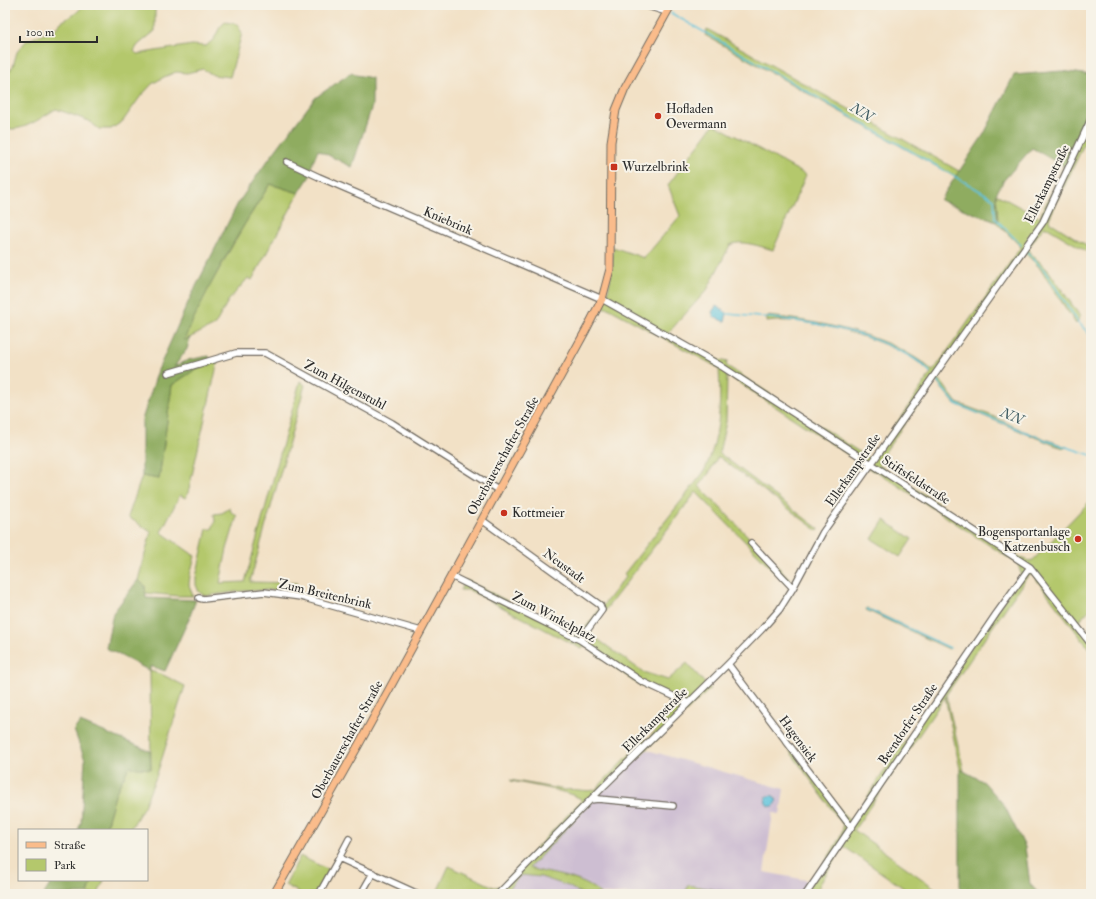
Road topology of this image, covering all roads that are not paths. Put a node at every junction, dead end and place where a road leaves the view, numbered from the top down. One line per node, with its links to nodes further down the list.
1 (644, 5): 2 (street)
2 (669, 8): 5 (main road, Oberbauerschafter Straße)
3 (1091, 119): 7 (street, Ellerkampstraße)
4 (287, 162): 5 (street, Kniebrink)
5 (602, 299): 7 (street, Stiftsfeldstraße); 8 (main road, Oberbauerschafter Straße)
6 (168, 373): 8 (street, Zum Hilgenstuhl)
7 (871, 464): 11 (street, Stiftsfeldstraße); 13 (street, Ellerkampstraße)
8 (498, 490): 9 (main road, Oberbauerschafter Straße)
9 (482, 520): 12 (main road, Oberbauerschafter Straße); 16 (street, Neustadt)
10 (751, 543): 13 (street)
11 (1030, 567): 17 (street, Stiftsfeldstraße); 22 (street, Beendorfer Straße)
12 (451, 576): 15 (main road, Oberbauerschafter Straße); 16 (street, Zum Winkelplatz)
13 (793, 588): 18 (street, Ellerkampstraße)
14 (200, 598): 15 (street, Zum Breitenbrink)
15 (421, 631): 26 (main road, Oberbauerschafter Straße)
16 (580, 640): 19 (street, Zum Winkelplatz)
17 (1091, 644)
18 (728, 664): 19 (street, Ellerkampstraße); 22 (street, Hagensiek)
19 (688, 703): 20 (street, Ellerkampstraße)
20 (590, 800): 21 (street); 30 (street, Ellerkampstraße)
21 (673, 806)
22 (851, 827): 31 (street, Beendorfer Straße)
23 (349, 839): 24 (street)
24 (339, 858): 25 (street); 27 (street)
25 (373, 874): 28 (street); 29 (street)
26 (274, 894)
27 (319, 894)
28 (361, 894)
29 (418, 894)
30 (498, 894)
31 (806, 894)

